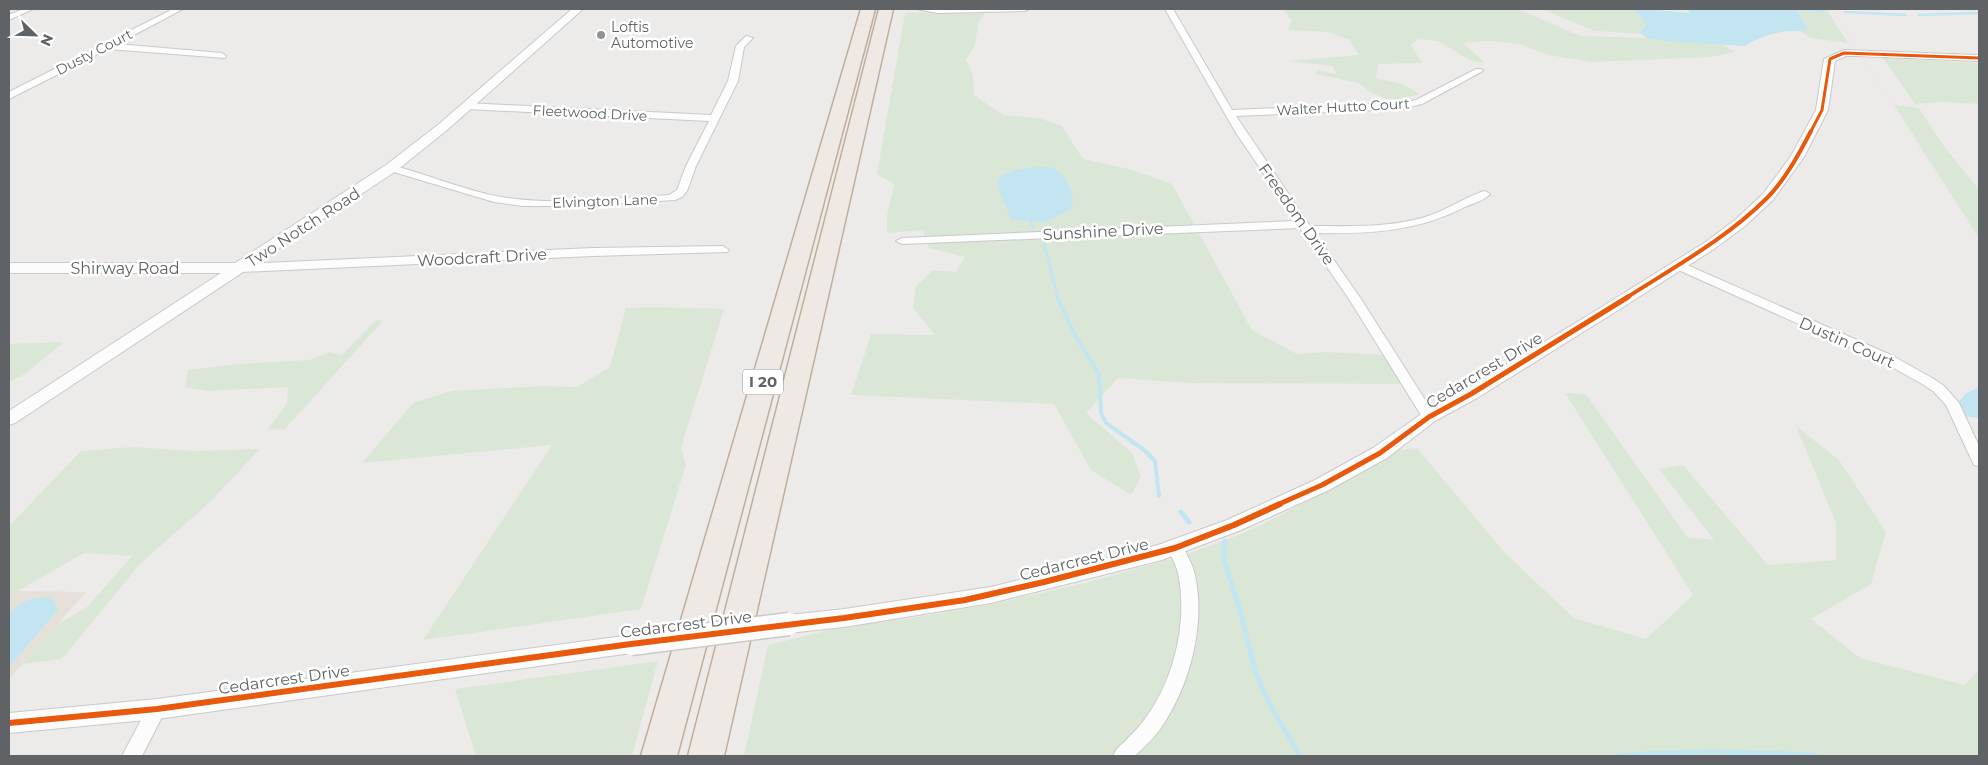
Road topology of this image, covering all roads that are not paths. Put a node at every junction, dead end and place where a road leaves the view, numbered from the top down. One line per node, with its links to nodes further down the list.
1 (29, 9): 9 (street)
2 (179, 9): 11 (street, Dusty Court)
3 (578, 9): 16 (street, Two Notch Road)
4 (868, 9): 34 (highway, I 20)
5 (886, 9): 35 (highway, I 20)
6 (921, 9): 7 (street)
7 (1025, 9)
8 (1169, 9): 17 (street, Freedom Drive)
9 (9, 18)
10 (749, 38): 18 (street, Elvington Lane)
11 (106, 46): 12 (street); 15 (street, Dusty Court)
12 (222, 56)
13 (1979, 58): 24 (street, Cedarcrest Drive)
14 (1479, 71): 17 (street, Walter Hutto Court)
15 (9, 96)
16 (466, 106): 18 (street, Fleetwood Drive); 19 (street, Two Notch Road)
17 (1229, 113): 21 (street, Freedom Drive)
18 (714, 118): 19 (street, Elvington Lane)
19 (391, 168): 26 (street, Two Notch Road)
20 (1485, 194): 21 (street, Sunshine Drive)
21 (1306, 227): 22 (street, Sunshine Drive); 27 (street, Freedom Drive)
22 (902, 241)
23 (723, 250): 26 (street, Woodcraft Drive)
24 (1678, 265): 27 (street, Cedarcrest Drive); 29 (street, Dustin Court)
25 (9, 268): 26 (street, Shirway Road)
26 (241, 268): 28 (street, Two Notch Road)
27 (1429, 417): 30 (street, Cedarcrest Drive)
28 (9, 419)
29 (1979, 461)
30 (1175, 548): 31 (street, Cedarcrest Drive, bridge); 36 (street)
31 (157, 709): 32 (street, Cedarcrest Drive); 33 (street)
32 (9, 723)
33 (132, 756)
34 (659, 756)
35 (706, 756)
36 (1123, 756)

